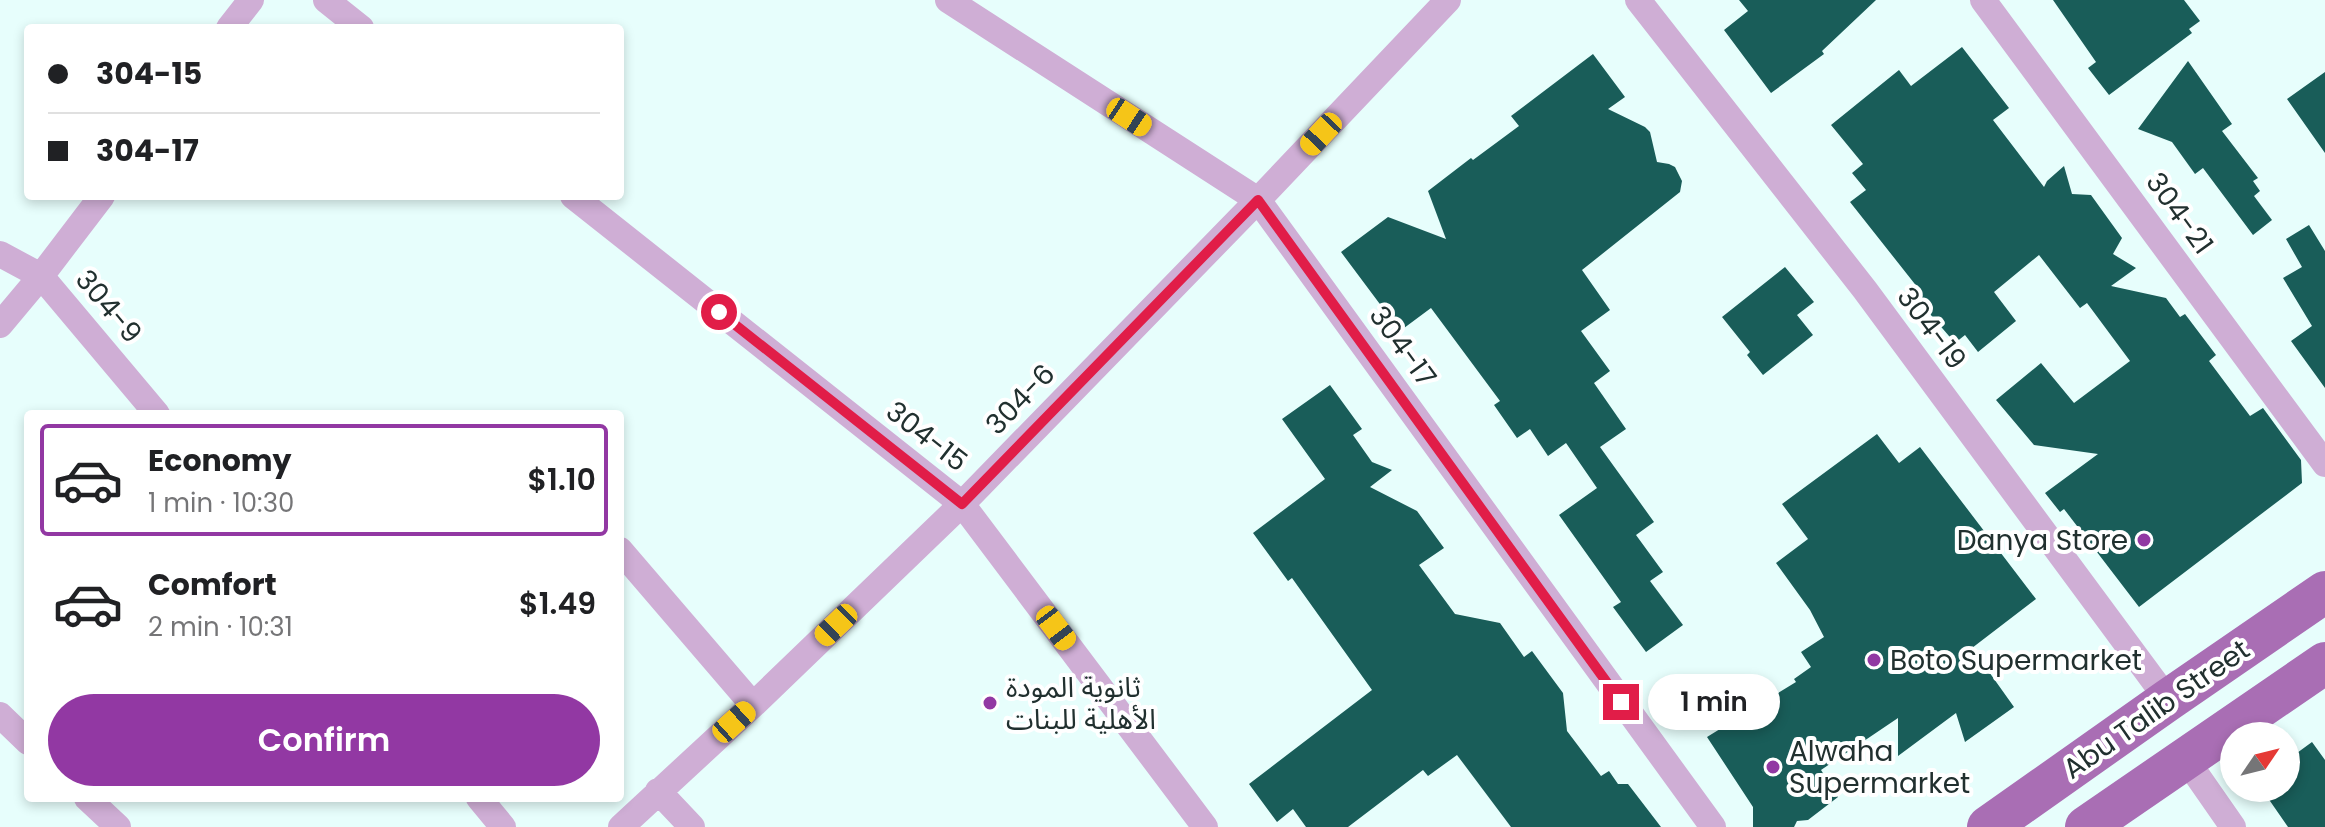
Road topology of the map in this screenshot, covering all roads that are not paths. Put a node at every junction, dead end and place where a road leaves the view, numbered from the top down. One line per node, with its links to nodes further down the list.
1 (251, 0): 7 (street)
2 (326, 0): 8 (street)
3 (948, 0): 11 (street, 304-17)
4 (1448, 0): 11 (street, 304-6)
5 (1638, 0): 21 (street, 304-19)
6 (1983, 0): 16 (street, 304-21)
7 (232, 24)
8 (356, 24)
9 (99, 200): 13 (street)
10 (578, 200): 17 (street, 304-15)
11 (1258, 200): 17 (street, 304-6); 34 (street, 304-17)
12 (0, 254): 13 (street, 304-9)
13 (41, 276): 14 (street); 15 (street, 304-9)
14 (0, 325)
15 (154, 410)
16 (2325, 464)
17 (962, 504): 22 (street, 304-6); 33 (street, 304-15)
18 (624, 555): 22 (street)
19 (2325, 592): 21 (main road, Abu Talib Street)
20 (2325, 663): 25 (main road, Abu Talib Street)
21 (2168, 700): 35 (main road, Abu Talib Street)
22 (753, 705): 26 (street, 304-6)
23 (0, 715): 24 (street)
24 (24, 738)
25 (2185, 758): 36 (main road, Abu Talib Street); 37 (street)
26 (658, 791): 31 (street, 304-6); 32 (street)
27 (91, 802): 29 (street)
28 (482, 802): 30 (street)
29 (118, 827)
30 (503, 827)
31 (621, 827)
32 (692, 827)
33 (1205, 827)
34 (1713, 827)
35 (1988, 827)
36 (2086, 827)
37 (2233, 827)

